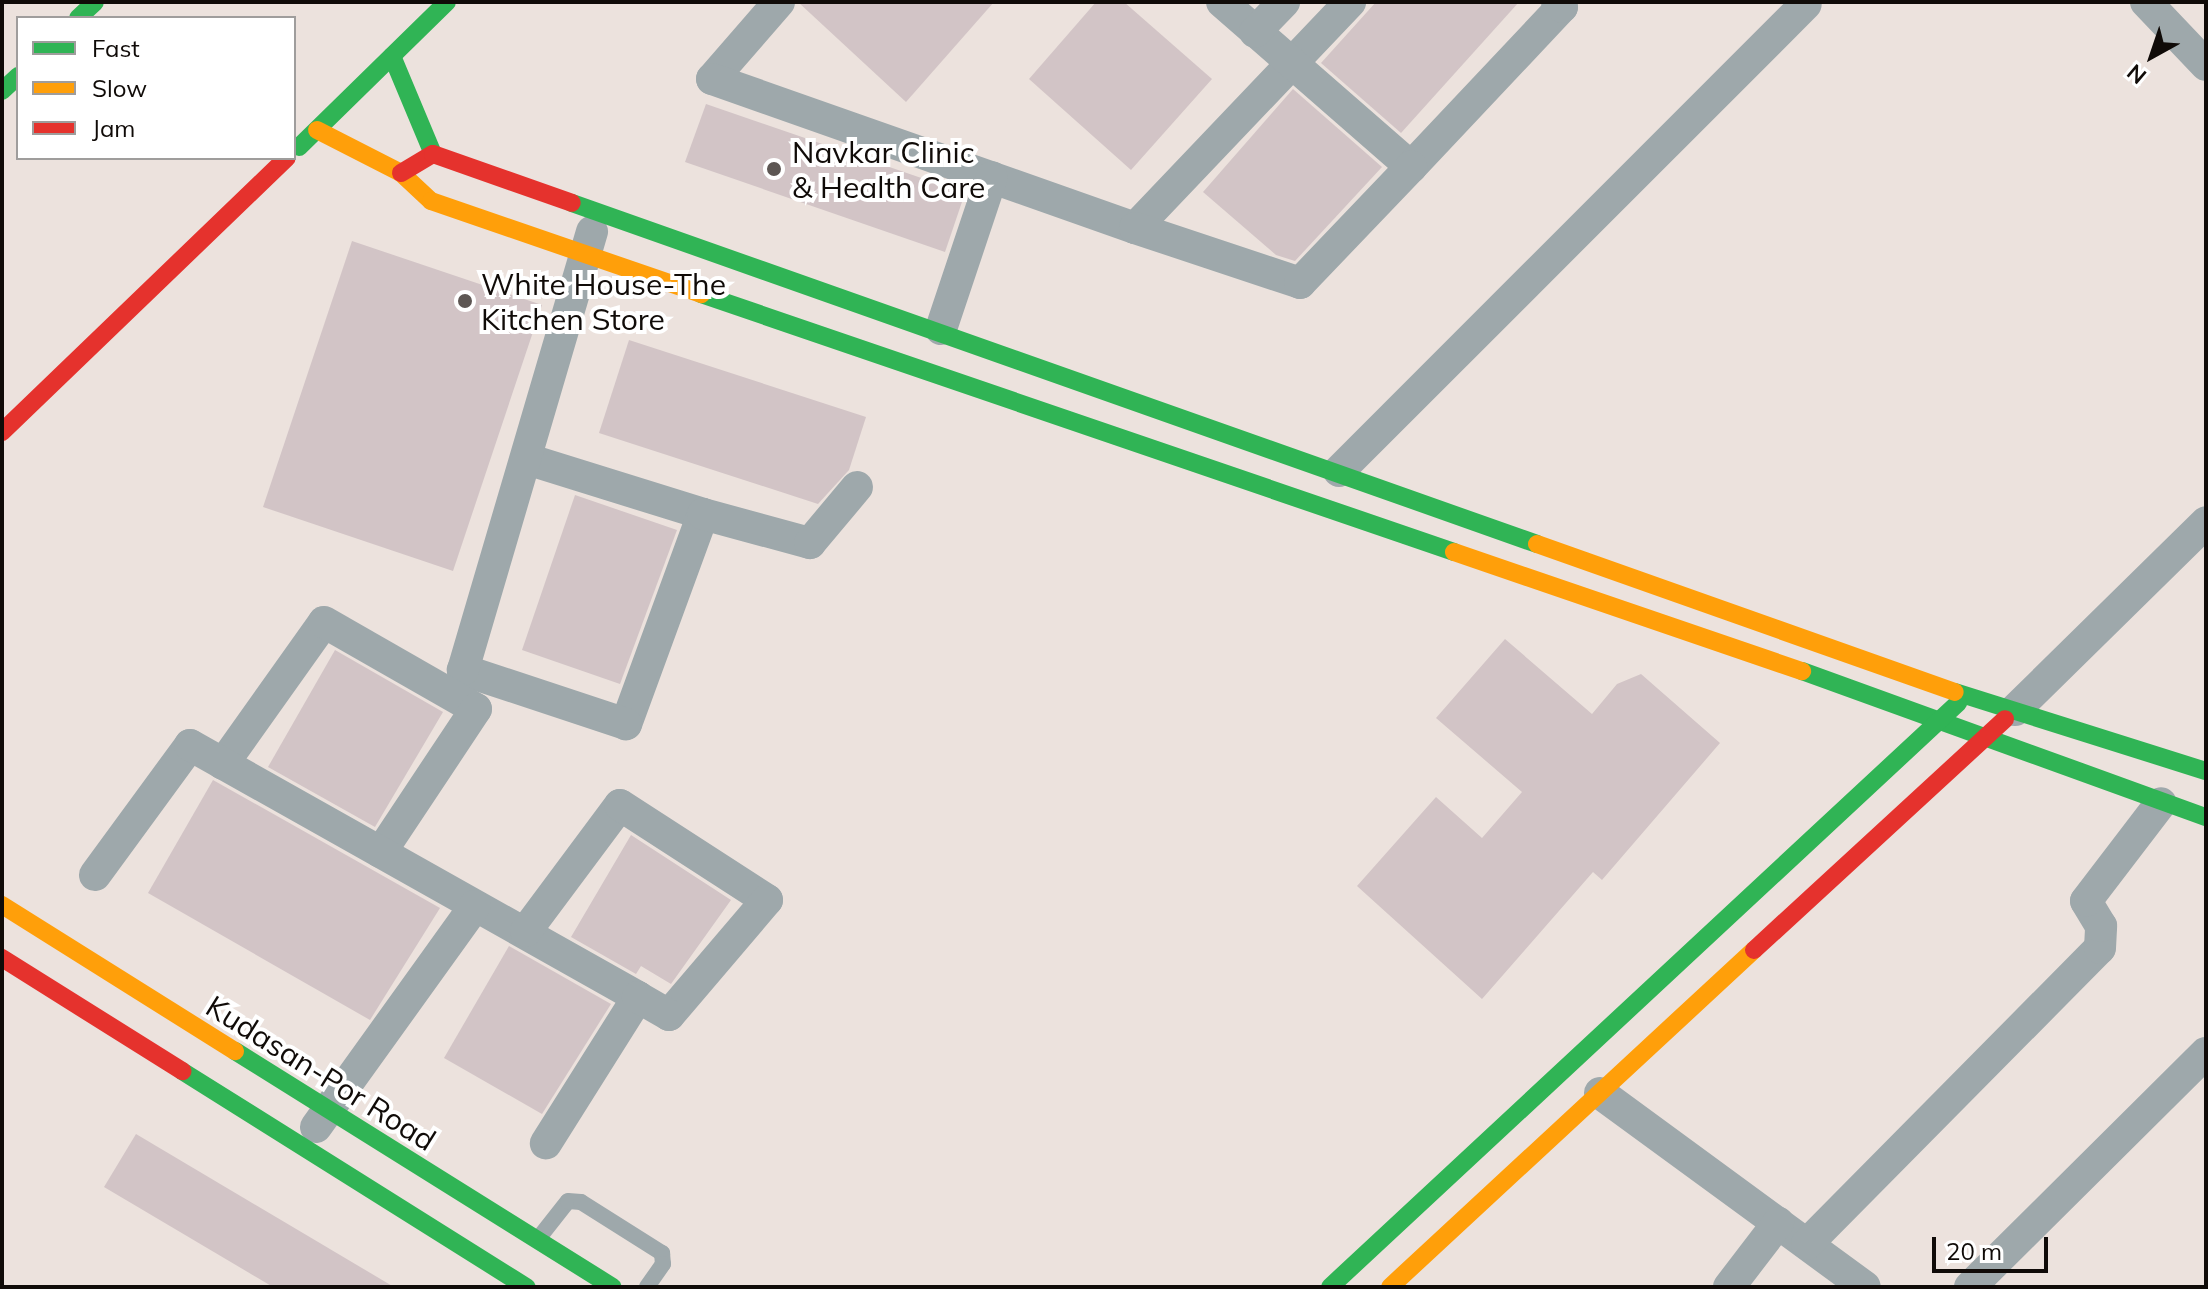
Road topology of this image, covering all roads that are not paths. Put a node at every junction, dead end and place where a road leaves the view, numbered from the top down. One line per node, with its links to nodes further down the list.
1 (95, 2): 10 (street)
2 (447, 2): 12 (street)
3 (779, 2): 21 (street)
4 (1222, 2): 11 (street)
5 (1284, 2): 11 (street)
6 (1350, 2): 13 (street)
7 (1557, 2): 19 (street)
8 (2146, 2): 14 (street)
9 (1806, 4): 28 (street)
10 (80, 16)
11 (1255, 32): 13 (street)
12 (392, 56): 15 (street); 17 (street)
13 (1289, 63): 19 (street); 23 (street)
14 (2206, 65)
15 (317, 130): 16 (street); 20 (street)
16 (296, 150)
17 (433, 154): 20 (street); 22 (street)
18 (285, 160): 26 (street)
19 (1411, 167): 23 (street)
20 (401, 173): 24 (street)
21 (992, 177): 23 (street); 25 (street)
22 (601, 212): 24 (street); 25 (street)
23 (1135, 228)
24 (584, 253): 27 (street); 34 (street)
25 (941, 329): 28 (street)
26 (2, 432)
27 (530, 460): 30 (street); 30 (street)
28 (1339, 471): 32 (street)
29 (857, 487): 30 (street)
30 (703, 514)
31 (2206, 522): 33 (street)
32 (1965, 696): 33 (street); 34 (street)
33 (2015, 710): 35 (street); 37 (street)
34 (1941, 719): 35 (street); 59 (street)
35 (1988, 736): 38 (street); 49 (street)
36 (223, 764): 40 (street); 40 (street); 41 (street)
37 (2206, 771)
38 (2161, 803): 39 (street); 55 (street)
39 (2206, 817)
40 (381, 852): 42 (street)
41 (95, 875)
42 (475, 906): 44 (street); 50 (street)
43 (9, 910): 45 (street); 50 (street, Kudasan-Por Road)
44 (526, 931): 47 (street); 47 (street)
45 (2, 935)
46 (2, 958): 52 (street)
47 (638, 997): 51 (street)
48 (2206, 1053): 63 (street)
49 (1600, 1093): 53 (street); 60 (street)
50 (327, 1110): 52 (street); 54 (street, Kudasan-Por Road)
51 (546, 1143)
52 (304, 1147): 56 (street)
53 (1778, 1223): 55 (street); 61 (street)
54 (537, 1241): 57 (street, Kudasan-Por Road); 58 (lane)
55 (1807, 1244): 62 (street)
56 (527, 1287)
57 (612, 1287)
58 (647, 1287)
59 (1330, 1287)
60 (1390, 1287)
61 (1729, 1287)
62 (1865, 1287)
63 (1970, 1287)

